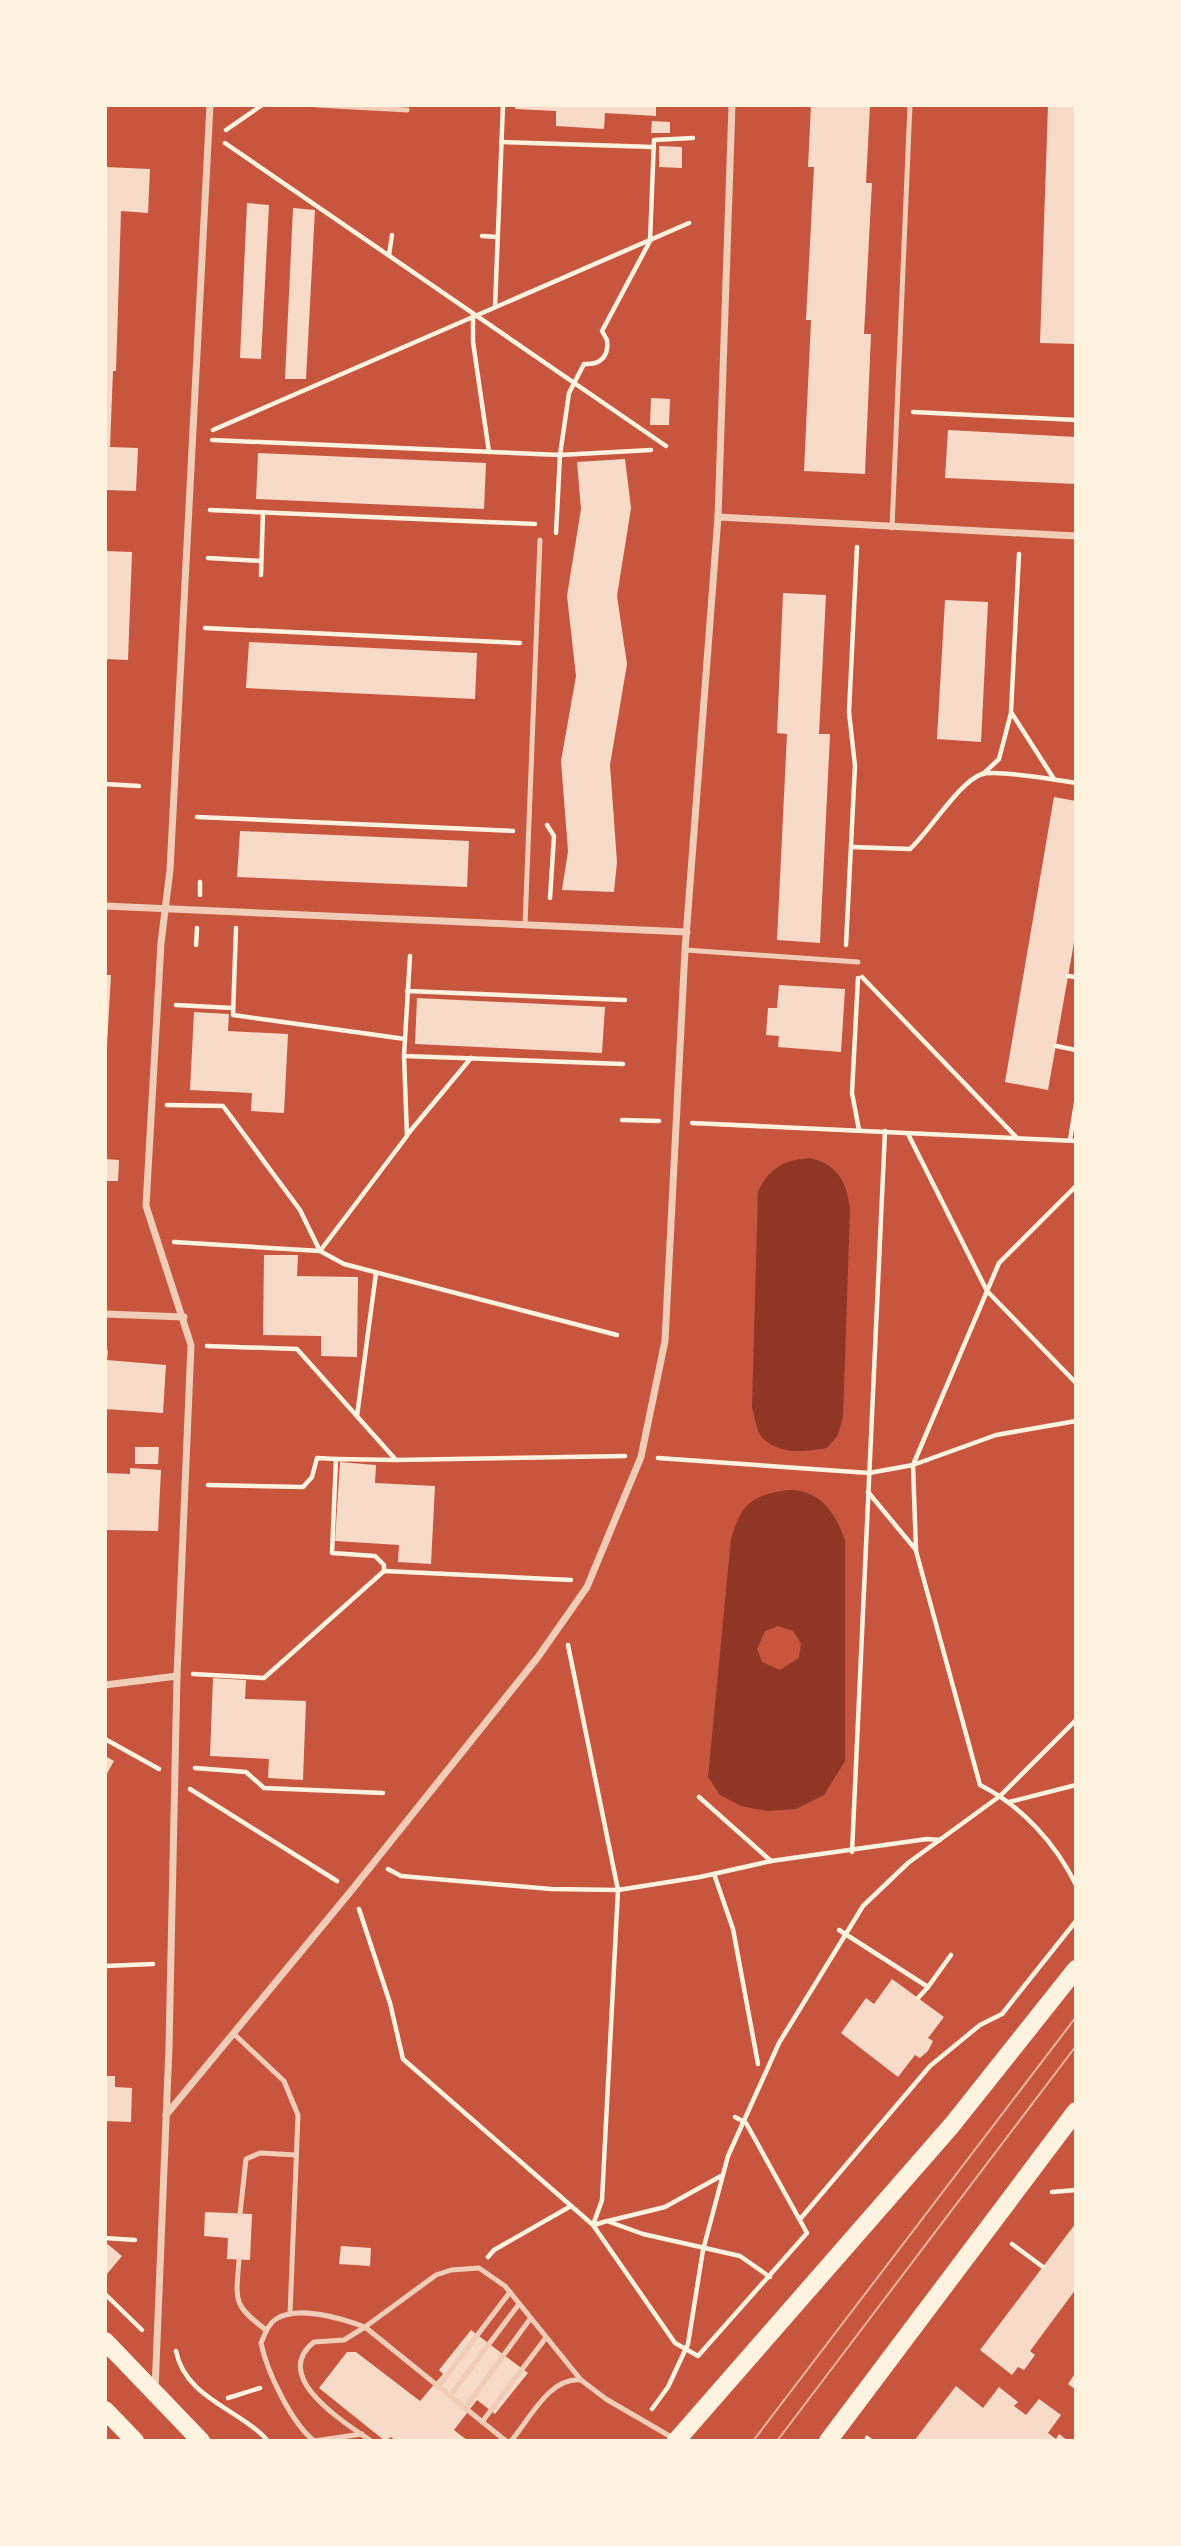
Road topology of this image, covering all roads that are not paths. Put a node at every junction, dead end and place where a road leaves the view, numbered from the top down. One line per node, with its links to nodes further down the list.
1 (210, 105): 11 (street)
2 (317, 105): 5 (lane)
3 (732, 105): 6 (street)
4 (910, 105): 7 (lane)
5 (407, 110)
6 (718, 517): 7 (street); 13 (street)
7 (892, 528): 8 (street)
8 (1076, 536)
9 (540, 540): 12 (lane)
10 (105, 906): 11 (street)
11 (165, 909): 12 (street); 17 (street)
12 (525, 927): 13 (street)
13 (687, 932): 14 (street)
14 (685, 950): 15 (lane); 21 (street)
15 (858, 962)
16 (105, 1314): 17 (street)
17 (184, 1317): 18 (street)
18 (177, 1676): 19 (street); 23 (street)
19 (105, 1685)
20 (1076, 1969): 48 (main road)
21 (234, 2034): 23 (street); 24 (lane)
22 (1076, 2111): 49 (main road)
23 (166, 2115): 37 (street)
24 (296, 2155): 25 (lane); 29 (lane)
25 (240, 2214)
26 (239, 2260): 32 (lane)
27 (510, 2292): 28 (lane); 31 (lane); 36 (lane)
28 (519, 2304): 30 (lane); 38 (lane)
29 (290, 2314): 31 (lane); 32 (lane)
30 (530, 2319): 33 (lane); 39 (lane)
31 (365, 2327): 36 (lane); 42 (lane)
32 (267, 2330): 45 (lane)
33 (545, 2339): 35 (lane); 41 (lane)
34 (105, 2341): 37 (main road)
35 (581, 2380): 47 (lane); 48 (lane)
36 (438, 2387): 38 (lane)
37 (155, 2391): 44 (main road)
38 (450, 2396): 39 (lane)
39 (465, 2408): 41 (lane)
40 (105, 2410): 43 (main road)
41 (482, 2422): 47 (lane)
42 (362, 2434): 45 (lane); 46 (lane)
43 (135, 2441)
44 (201, 2441)
45 (314, 2441)
46 (371, 2441)
47 (509, 2441)
48 (676, 2441)
49 (828, 2441)

